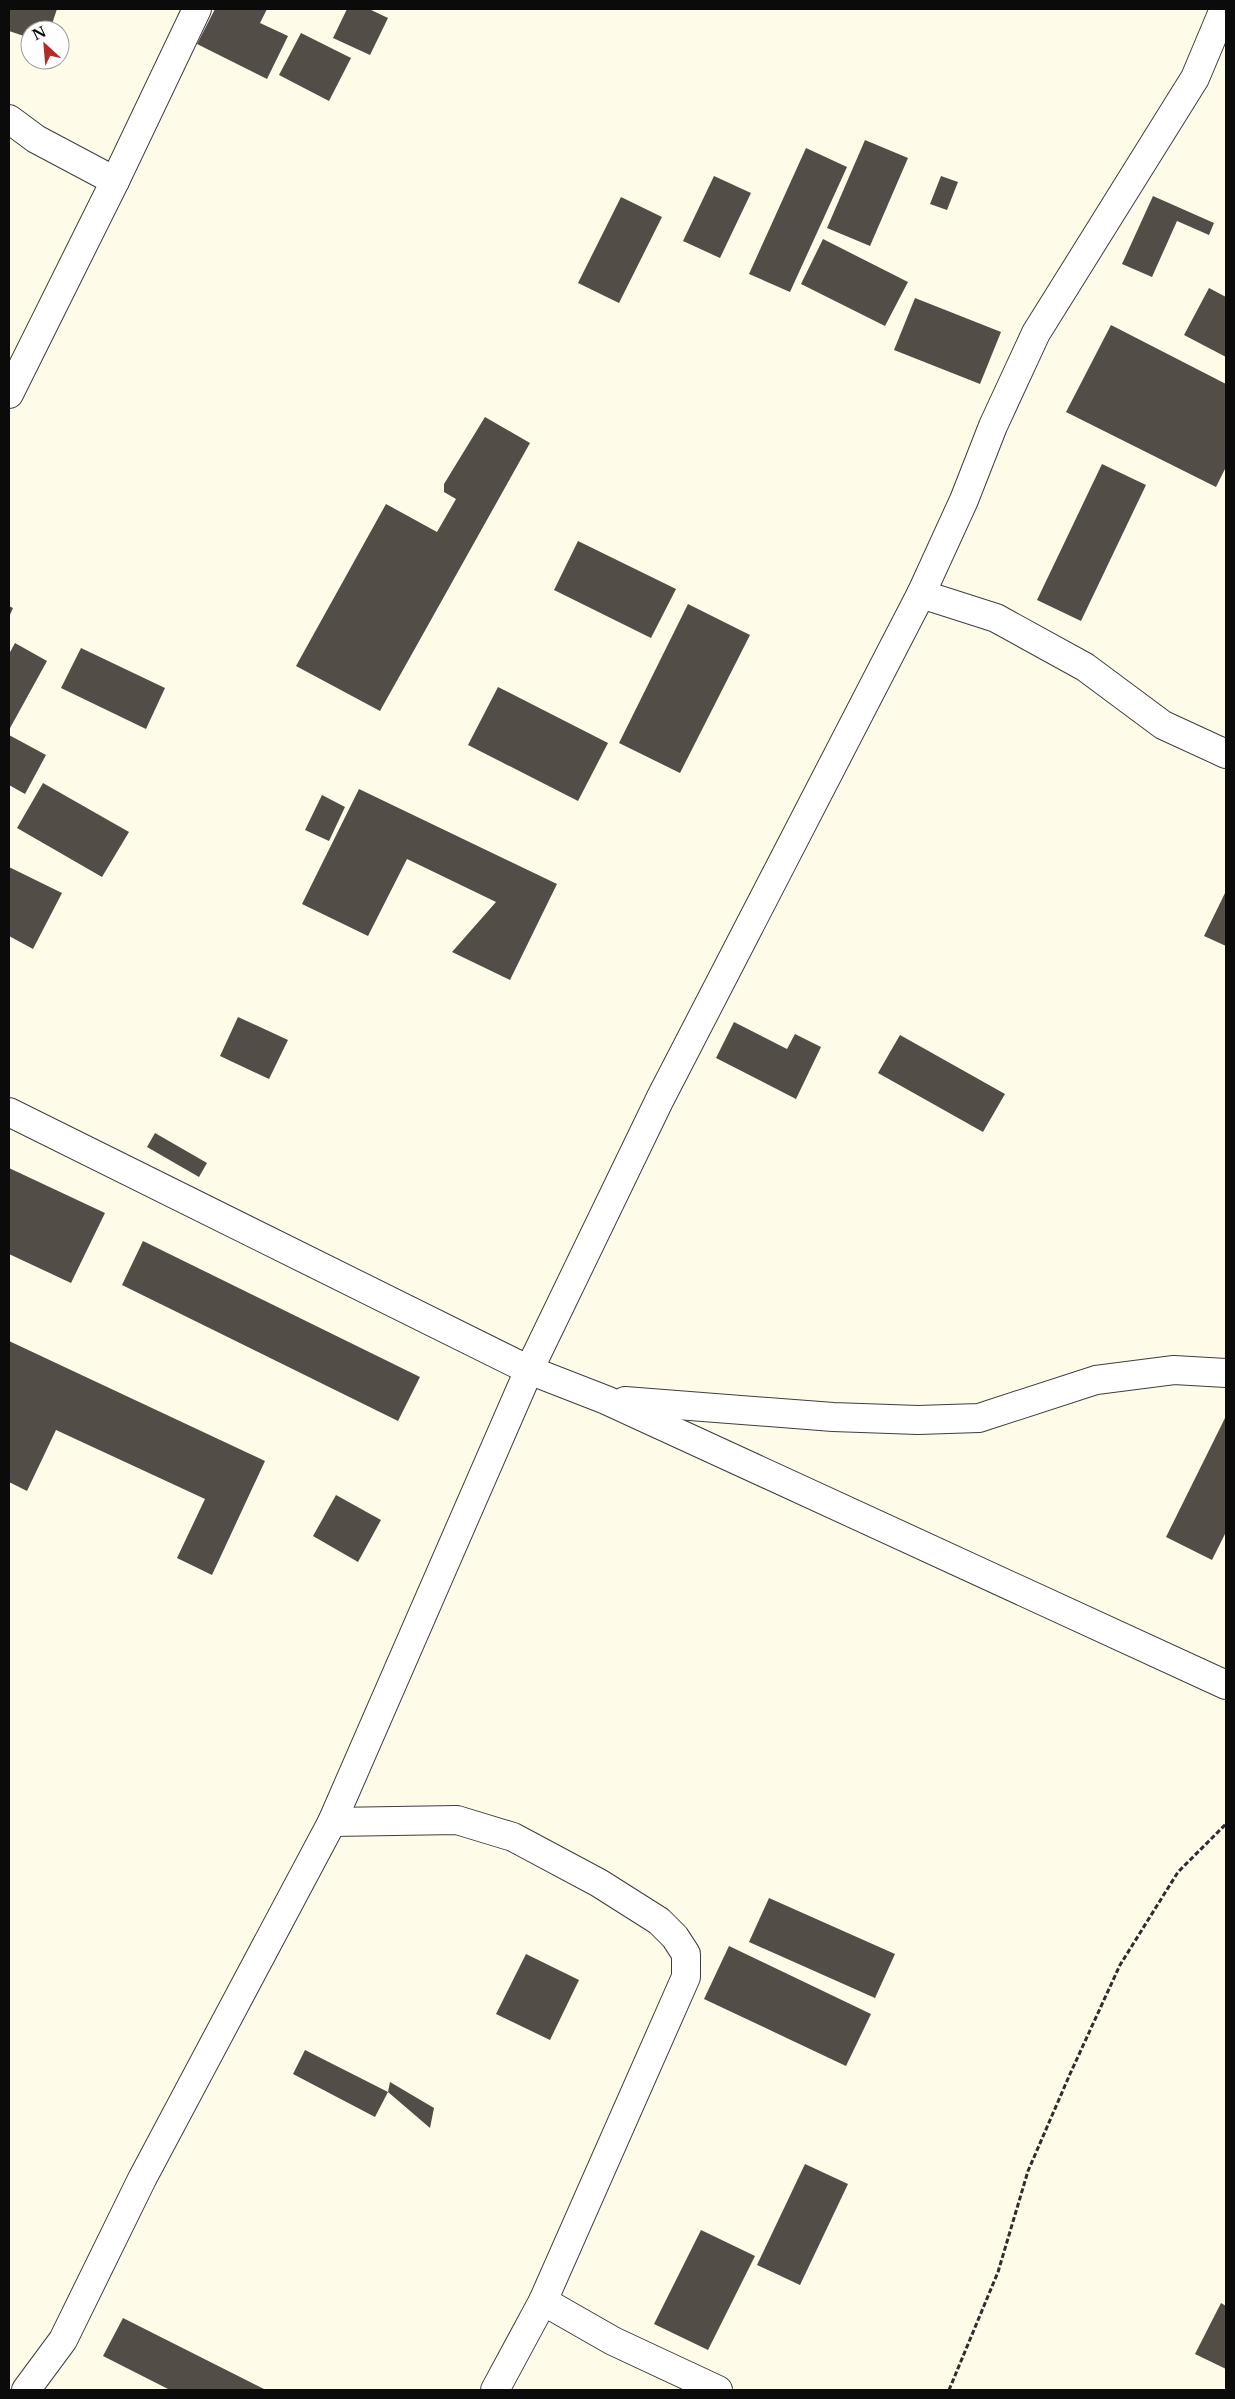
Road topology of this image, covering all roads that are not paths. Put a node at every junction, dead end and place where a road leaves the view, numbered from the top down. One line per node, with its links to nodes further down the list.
1 (197, 9): 4 (street)
2 (1224, 9): 6 (street)
3 (9, 119): 4 (street)
4 (115, 181): 5 (street)
5 (9, 394)
6 (921, 594): 7 (street); 9 (street)
7 (1226, 754)
8 (9, 1112): 9 (street)
9 (530, 1370): 11 (street); 13 (street)
10 (1226, 1373): 11 (street)
11 (606, 1400): 12 (street)
12 (1226, 1686)
13 (332, 1822): 14 (street); 15 (street)
14 (543, 2301): 16 (street); 17 (street)
15 (26, 2390)
16 (495, 2390)
17 (718, 2390)

